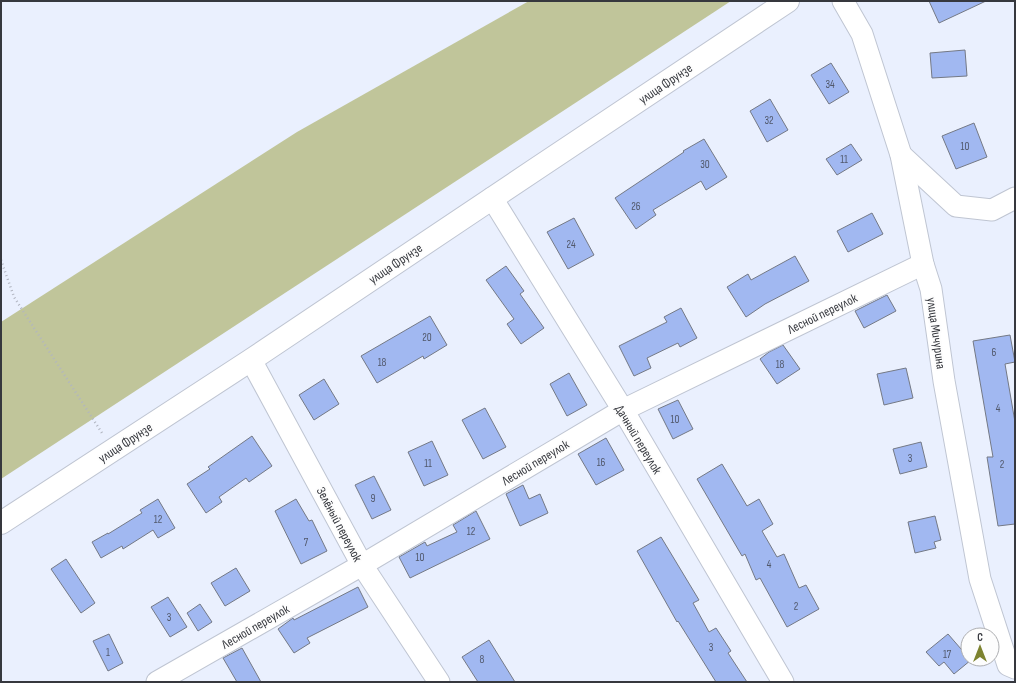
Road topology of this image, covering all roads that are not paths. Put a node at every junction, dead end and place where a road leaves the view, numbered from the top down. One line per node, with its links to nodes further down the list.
1 (788, 1): 4 (street, улица Фрунзе)
2 (843, 1): 3 (street, улица Мичурина)
3 (901, 155): 5 (street); 6 (street, улица Мичурина)
4 (492, 198): 7 (street, улица Фрунзе); 8 (street, Дачный переулок)
5 (1015, 198)
6 (923, 264): 8 (street, Лесной переулок); 11 (street, улица Мичурина)
7 (251, 360): 9 (street, улица Фрунзе); 10 (street, Зелёный переулок)
8 (623, 410): 10 (street, Лесной переулок); 14 (street, Дачный переулок)
9 (1, 523)
10 (362, 565): 12 (street, Лесной переулок); 13 (street, Зелёный переулок)
11 (1015, 668)
12 (158, 682)
13 (439, 682)
14 (783, 682)

